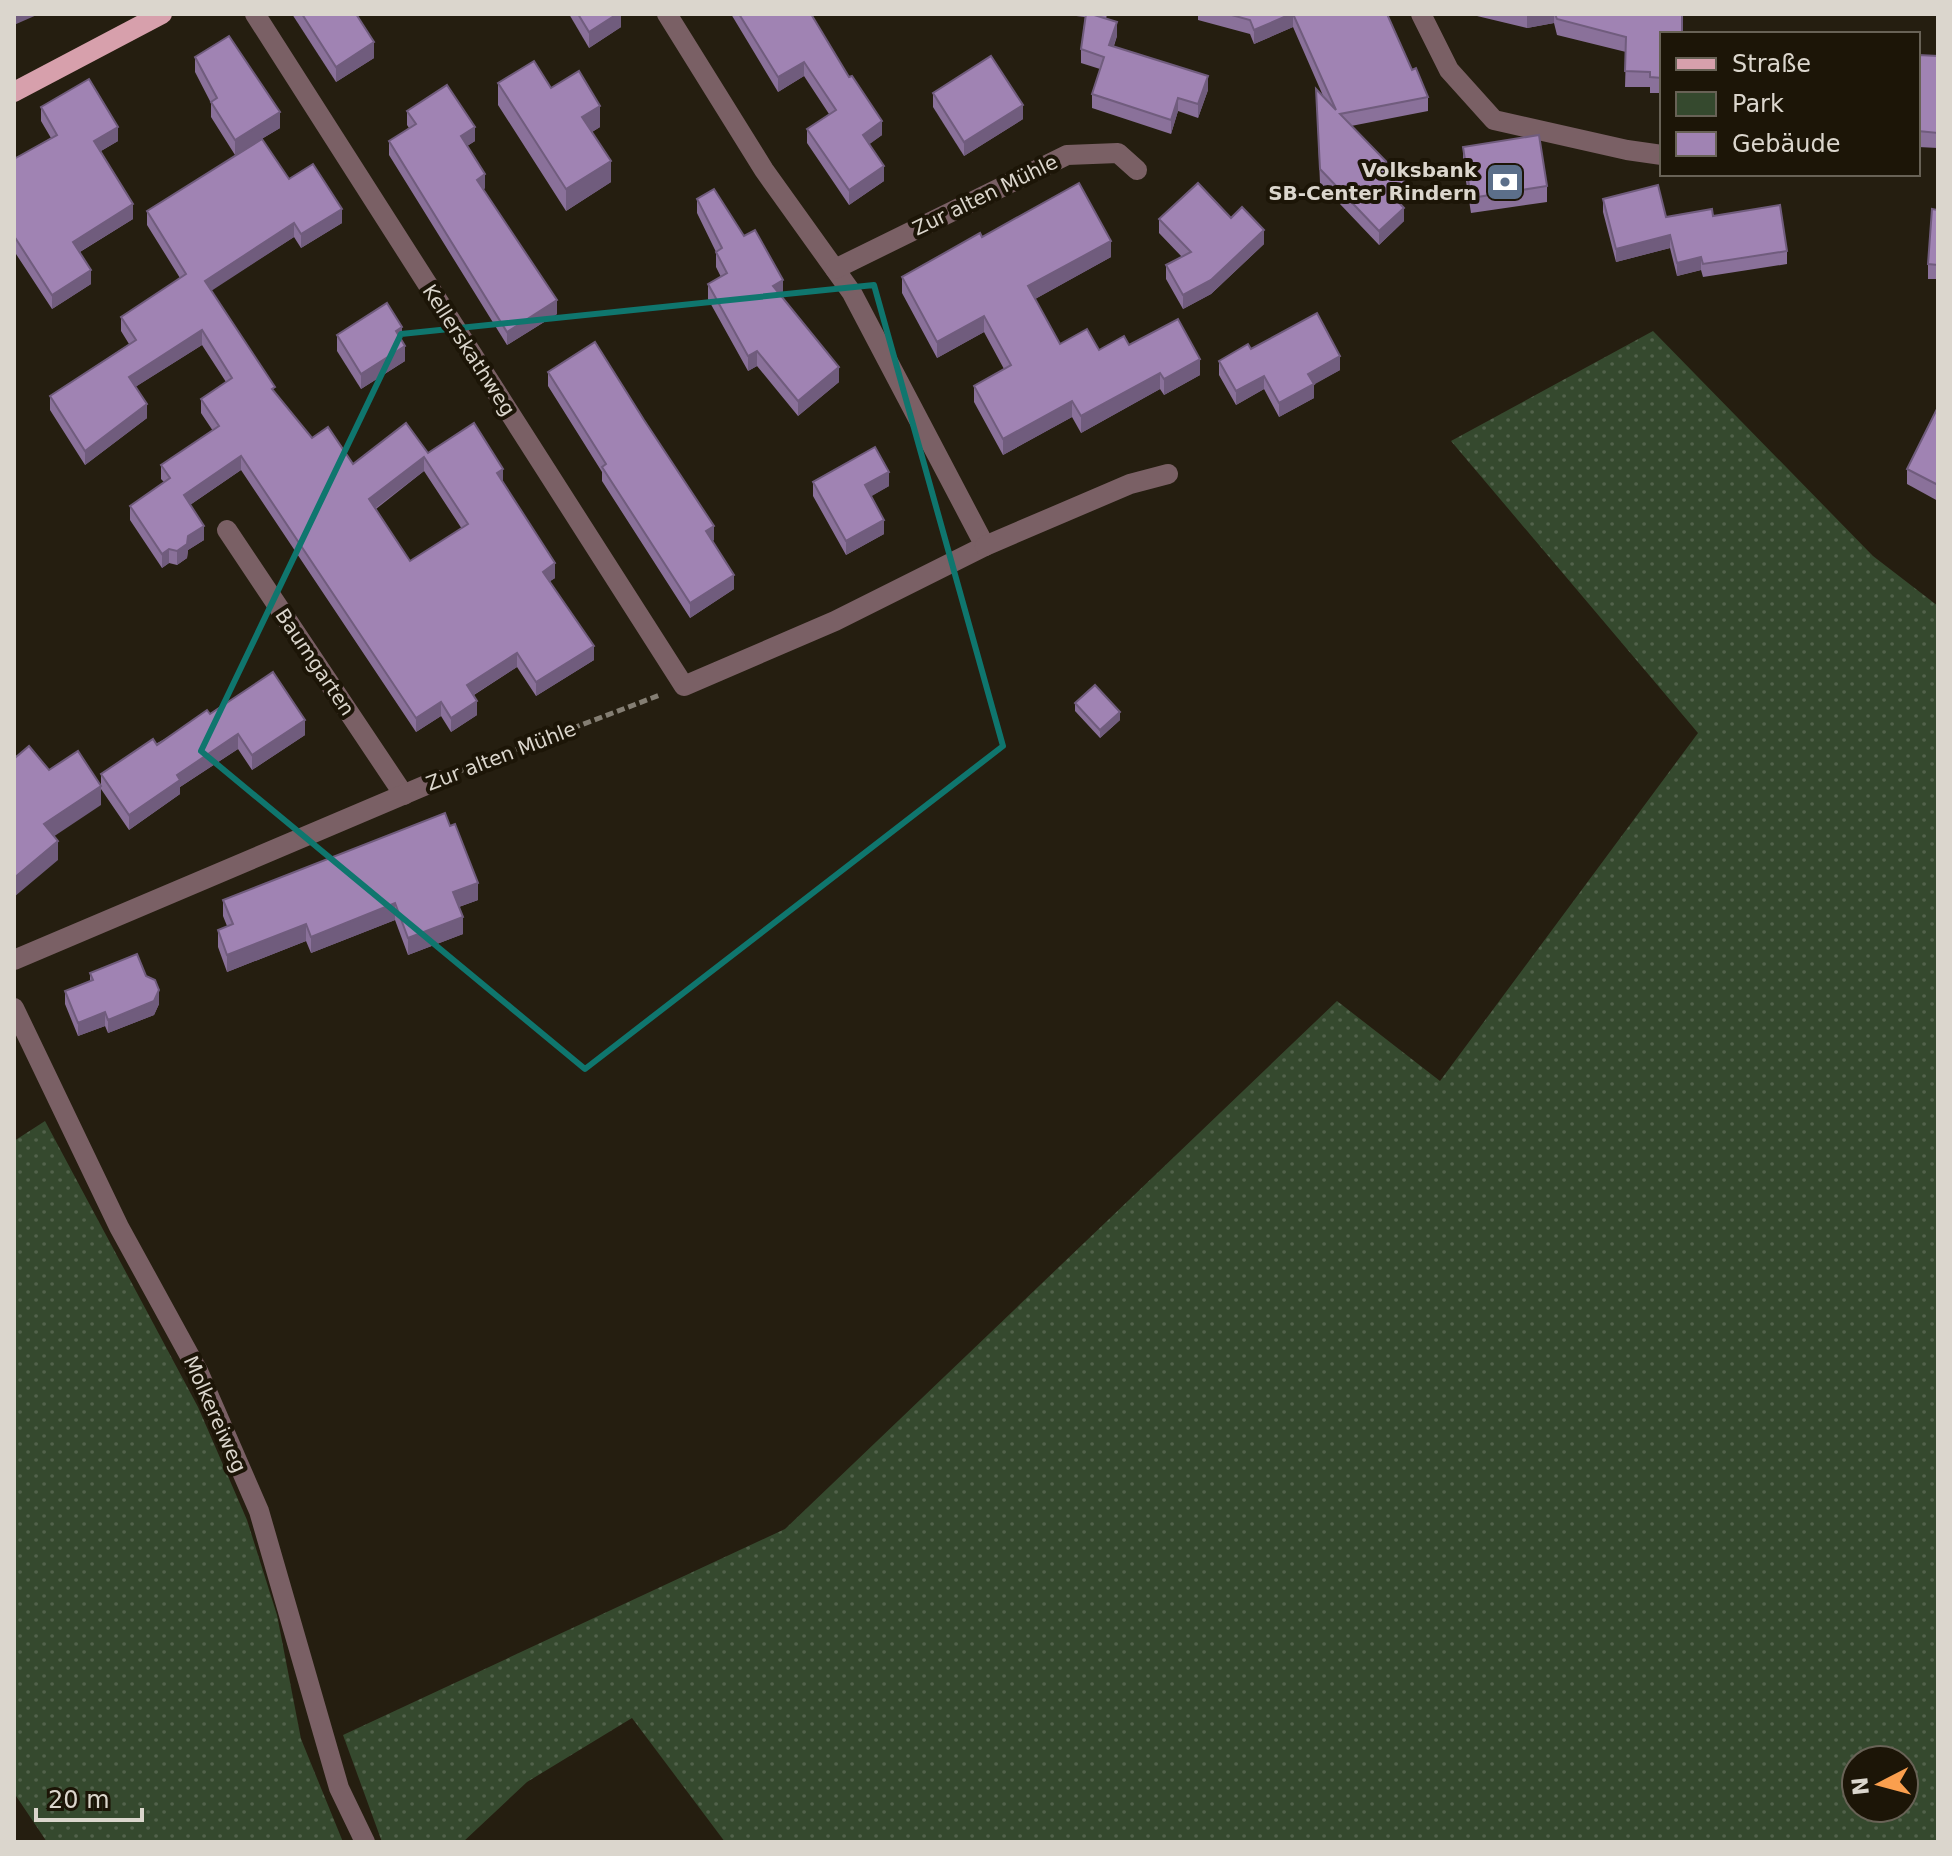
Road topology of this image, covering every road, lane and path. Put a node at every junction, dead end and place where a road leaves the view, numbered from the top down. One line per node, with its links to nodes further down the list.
1 (162, 14): 5 (main road)
2 (255, 14): 12 (street, Kellerskathweg)
3 (667, 14): 8 (street)
4 (1421, 14): 6 (street)
5 (14, 92)
6 (1660, 155)
7 (1137, 170): 8 (street, Zur alten Mühle)
8 (835, 269): 11 (street)
9 (1168, 474): 11 (street)
10 (227, 530): 14 (street, Baumgarten)
11 (985, 546): 12 (street)
12 (684, 686): 13 (path, Zur alten Mühle)
13 (438, 780): 14 (street, Zur alten Mühle)
14 (404, 795): 15 (street, Zur alten Mühle)
15 (14, 960)
16 (14, 1008): 17 (street, Molkereiweg)
17 (365, 1842)

